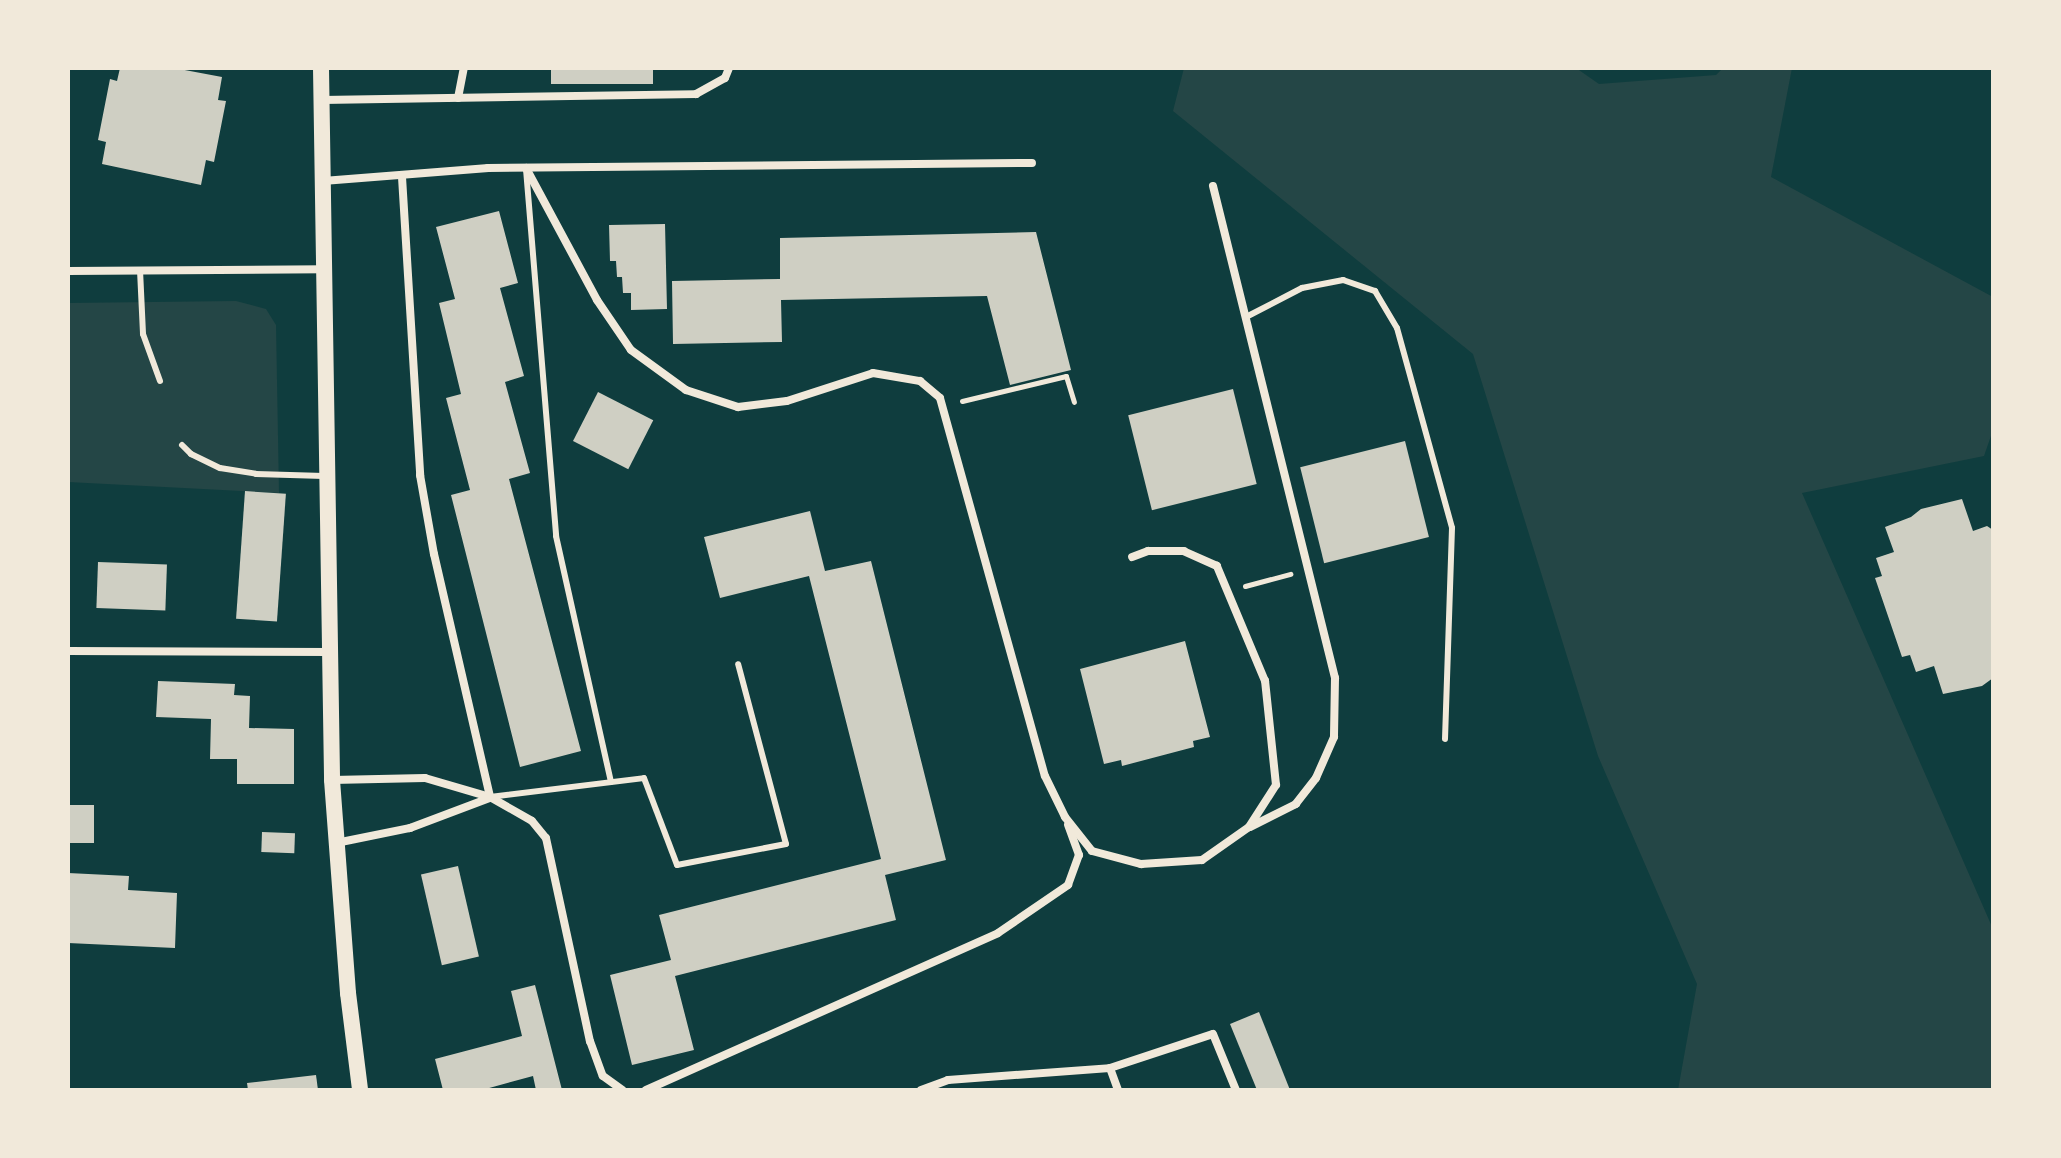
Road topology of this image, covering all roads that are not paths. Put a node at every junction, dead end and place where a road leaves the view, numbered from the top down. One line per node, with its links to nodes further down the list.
1 (321, 68): 5 (main road)
2 (464, 68): 4 (street)
3 (729, 68): 4 (street)
4 (458, 98): 5 (street)
5 (322, 100): 9 (main road)
6 (1032, 163): 7 (street)
7 (526, 168): 8 (street); 24 (lane); 26 (street)
8 (402, 177): 9 (street); 25 (street)
9 (323, 181): 11 (main road)
10 (1213, 186): 14 (street)
11 (324, 269): 12 (street); 17 (main road)
12 (140, 270): 13 (street); 15 (lane)
13 (68, 271)
14 (1246, 317): 22 (lane); 27 (street)
15 (160, 381)
16 (182, 445): 17 (lane)
17 (327, 476): 20 (main road)
18 (1132, 557): 27 (street)
19 (68, 651): 20 (street)
20 (332, 652): 23 (main road)
21 (738, 664): 24 (lane)
22 (1445, 739)
23 (332, 780): 25 (street); 28 (main road)
24 (611, 782): 25 (lane)
25 (490, 797): 28 (street); 31 (street)
26 (1065, 817): 27 (street); 32 (street)
27 (1249, 827)
28 (336, 843): 30 (main road)
29 (1110, 1068): 33 (street); 34 (street); 35 (street)
30 (360, 1090)
31 (622, 1090)
32 (646, 1090)
33 (921, 1090)
34 (1118, 1090)
35 (1236, 1090)

